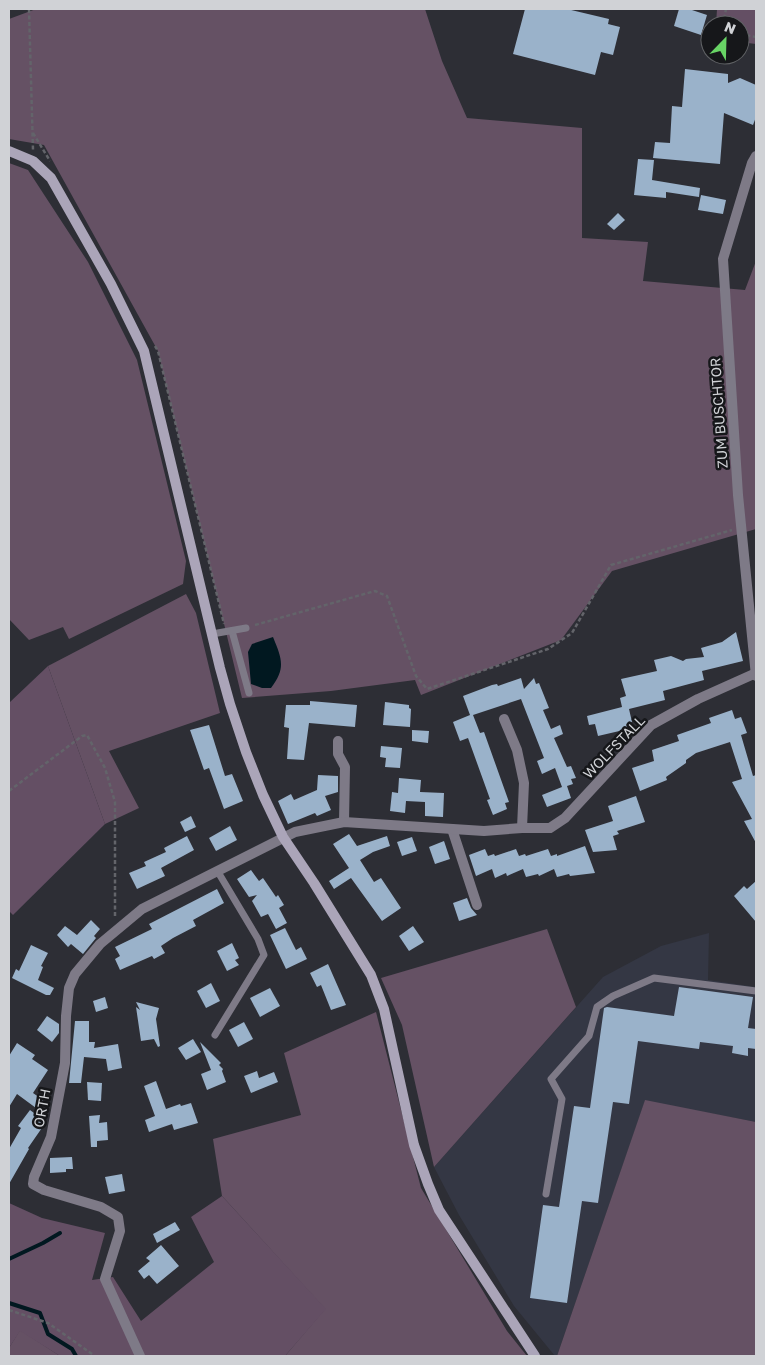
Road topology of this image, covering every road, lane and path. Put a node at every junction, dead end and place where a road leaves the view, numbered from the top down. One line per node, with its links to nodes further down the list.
1 (29, 9): 4 (path)
2 (9, 151): 4 (main road)
3 (756, 156): 5 (street, ZUM BUSCHTOR)
4 (33, 161): 8 (main road)
5 (741, 527): 6 (path); 9 (street, ZUM BUSCHTOR)
6 (246, 628): 7 (lane)
7 (232, 631): 8 (lane); 10 (lane)
8 (212, 634): 17 (main road)
9 (756, 674): 15 (street, WOLFSTALL)
10 (249, 693)
11 (504, 720): 15 (street)
12 (338, 741): 14 (street)
13 (9, 791): 20 (path)
14 (344, 822): 16 (street, WOLFSTALL); 17 (street, WOLFSTALL)
15 (522, 828): 16 (street, WOLFSTALL)
16 (452, 829): 19 (street)
17 (284, 838): 18 (street, ORTH); 27 (main road)
18 (218, 872): 20 (street, ORTH); 22 (lane)
19 (477, 905)
20 (119, 929): 26 (street, ORTH)
21 (756, 991): 23 (lane)
22 (215, 1035)
23 (546, 1194)
24 (9, 1310): 25 (path)
25 (95, 1356)
26 (140, 1356)
27 (535, 1356)

